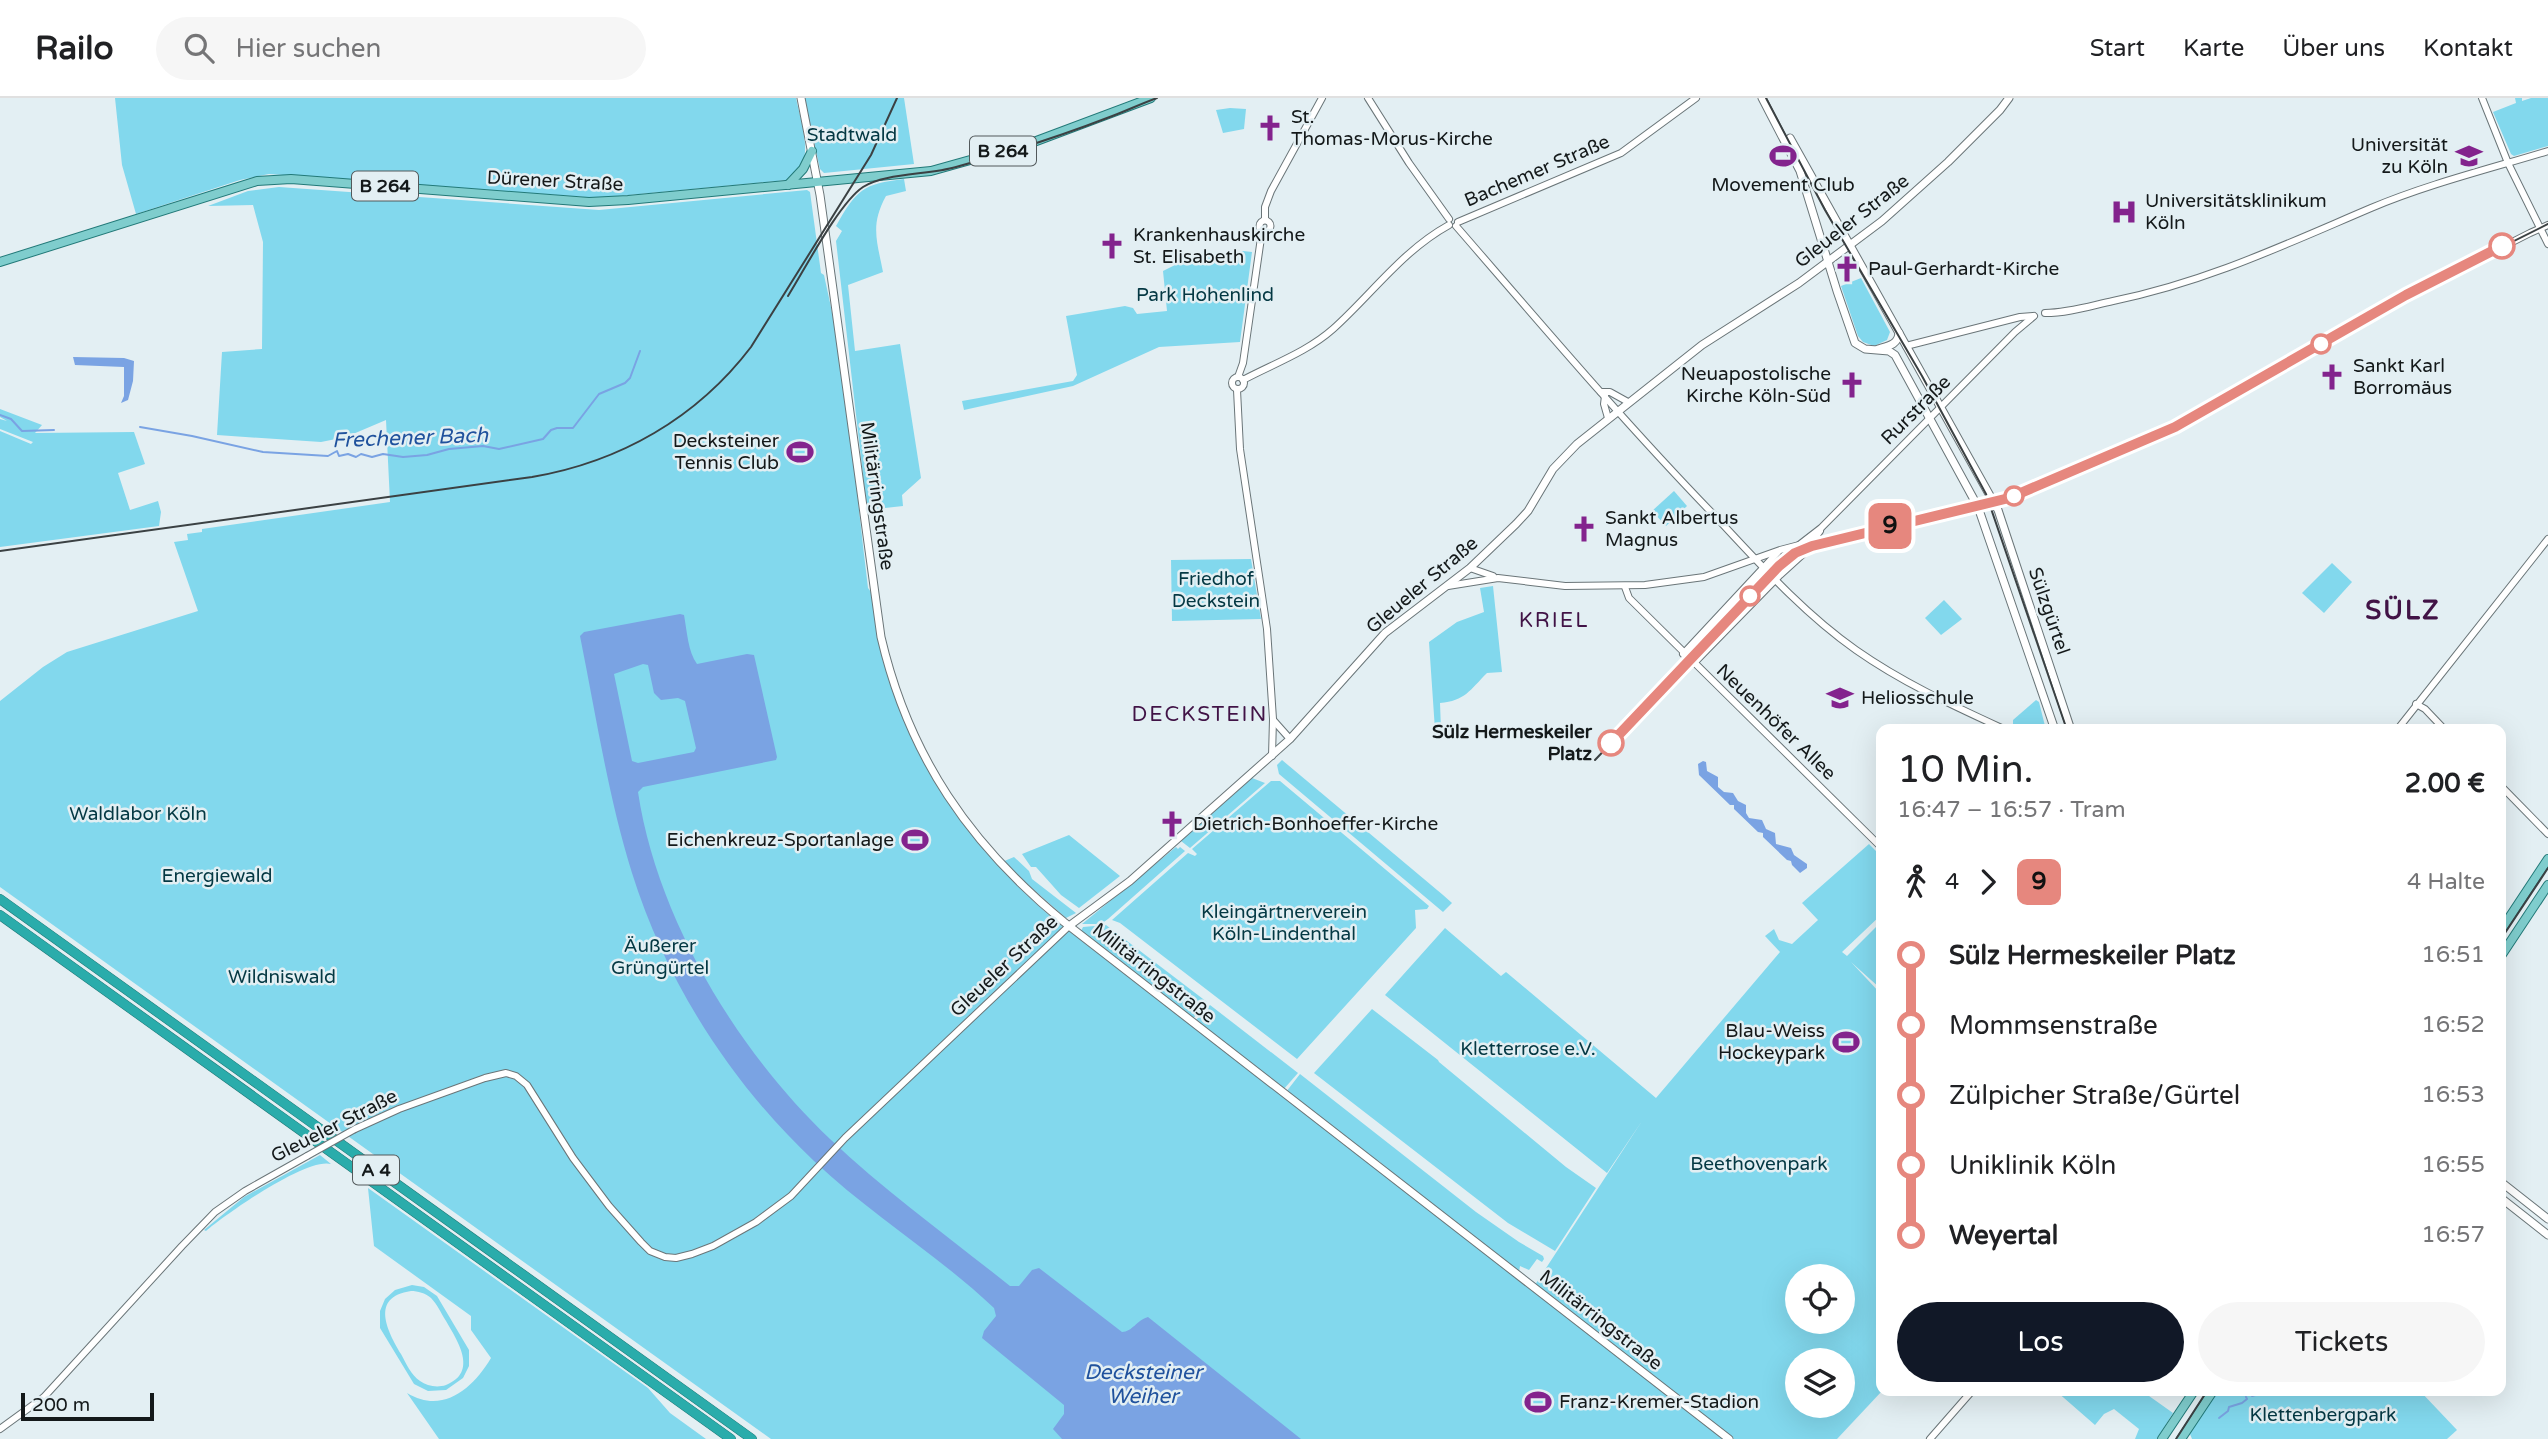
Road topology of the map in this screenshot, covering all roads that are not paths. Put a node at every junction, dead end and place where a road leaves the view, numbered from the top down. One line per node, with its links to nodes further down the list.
1 (801, 98): 9 (main road, Militärringstraße)
2 (1151, 98): 12 (main road, Dürener Straße / B 264)
3 (1322, 98): 27 (street)
4 (1368, 98): 14 (street)
5 (1696, 98): 14 (street, Bachemer Straße)
6 (1765, 98): 18 (main road, Sülzgürtel); 19 (main road)
7 (2009, 98): 18 (main road, Gleueler Straße)
8 (2482, 98): 11 (street)
9 (812, 151): 12 (main road, Militärringstraße); 13 (main road)
10 (2548, 151): 11 (street)
11 (2508, 163): 16 (street); 21 (street)
12 (818, 182): 13 (main road, Dürener Straße / B 264); 69 (main road, Militärringstraße)
13 (788, 185): 20 (main road, Dürener Straße / B 264)
14 (1453, 223): 28 (street, Bachemer Straße); 30 (street)
15 (2548, 225): 16 (street)
16 (2540, 229): 17 (street); 36 (street)
17 (2548, 244)
18 (1850, 245): 19 (main road, Gleueler Straße); 24 (main road, Sülzgürtel)
19 (1828, 261): 26 (main road, Sülzgürtel); 31 (main road, Gleueler Straße)
20 (0, 262)
21 (2034, 316): 22 (street); 23 (street, Rurstraße)
22 (1997, 323): 23 (street); 25 (street)
23 (2015, 332): 32 (street, Rurstraße)
24 (1899, 333): 25 (main road, Sülzgürtel); 26 (main road)
25 (1906, 346): 26 (main road); 32 (main road, Sülzgürtel)
26 (1874, 350): 35 (main road, Sülzgürtel)
27 (1243, 363): 28 (street); 29 (street)
28 (1256, 373): 29 (street, Bachemer Straße)
29 (1241, 378): 53 (street)
30 (1603, 394): 31 (street); 33 (street); 34 (street)
31 (1628, 402): 33 (main road, Gleueler Straße)
32 (1940, 408): 35 (street, Rurstraße); 36 (main road, Sülzgürtel)
33 (1617, 410): 34 (main road, Gleueler Straße); 43 (street)
34 (1608, 418): 45 (main road, Gleueler Straße)
35 (1930, 418): 37 (main road, Sülzgürtel); 38 (street, Rurstraße)
36 (1994, 503): 37 (street); 56 (main road, Sülzgürtel)
37 (1978, 507): 41 (street); 55 (main road, Sülzgürtel)
38 (1821, 528): 40 (street, Rurstraße); 41 (street, Rurstraße)
39 (2548, 539): 52 (street)
40 (1799, 545): 41 (street); 42 (street)
41 (1810, 545): 47 (street, Rurstraße)
42 (1780, 550): 43 (street); 44 (street)
43 (1755, 558): 44 (street); 49 (street)
44 (1764, 567): 47 (street); 50 (street)
45 (1470, 568): 46 (street); 48 (main road, Gleueler Straße)
46 (1498, 578): 48 (street); 49 (street)
47 (1776, 579): 51 (street, Rurstraße); 54 (street)
48 (1448, 586): 59 (main road, Gleueler Straße)
49 (1625, 587): 50 (street, Neuenhöfer Allee)
50 (1683, 654): 51 (street, Neuenhöfer Allee)
51 (1693, 663): 63 (street, Neuenhöfer Allee)
52 (2416, 704): 57 (street); 58 (street)
53 (1273, 719): 59 (street); 60 (street)
54 (1993, 724)
55 (2052, 724)
56 (2069, 724)
57 (2401, 724)
58 (2439, 724)
59 (1290, 739): 60 (main road, Gleueler Straße)
60 (1272, 756): 69 (main road, Gleueler Straße)
61 (2506, 791): 62 (street)
62 (2548, 834)
63 (1876, 842)
64 (2548, 859): 68 (main road)
65 (2548, 885): 70 (main road)
66 (0, 899): 81 (highway, A 4)
67 (0, 915): 80 (highway, A 4)
68 (2506, 922)
69 (1069, 926): 78 (street, Gleueler Straße, bridge); 82 (main road, Militärringstraße)
70 (2506, 948)
71 (2506, 1186): 73 (main road)
72 (2506, 1202): 74 (main road)
73 (2548, 1219)
74 (2548, 1235)
75 (1968, 1396): 83 (street)
76 (2191, 1396): 79 (main road)
77 (2210, 1396): 84 (main road)
78 (0, 1429)
79 (2164, 1437)
80 (731, 1439)
81 (752, 1439)
82 (1729, 1439)
83 (1930, 1439)
84 (2181, 1439)

